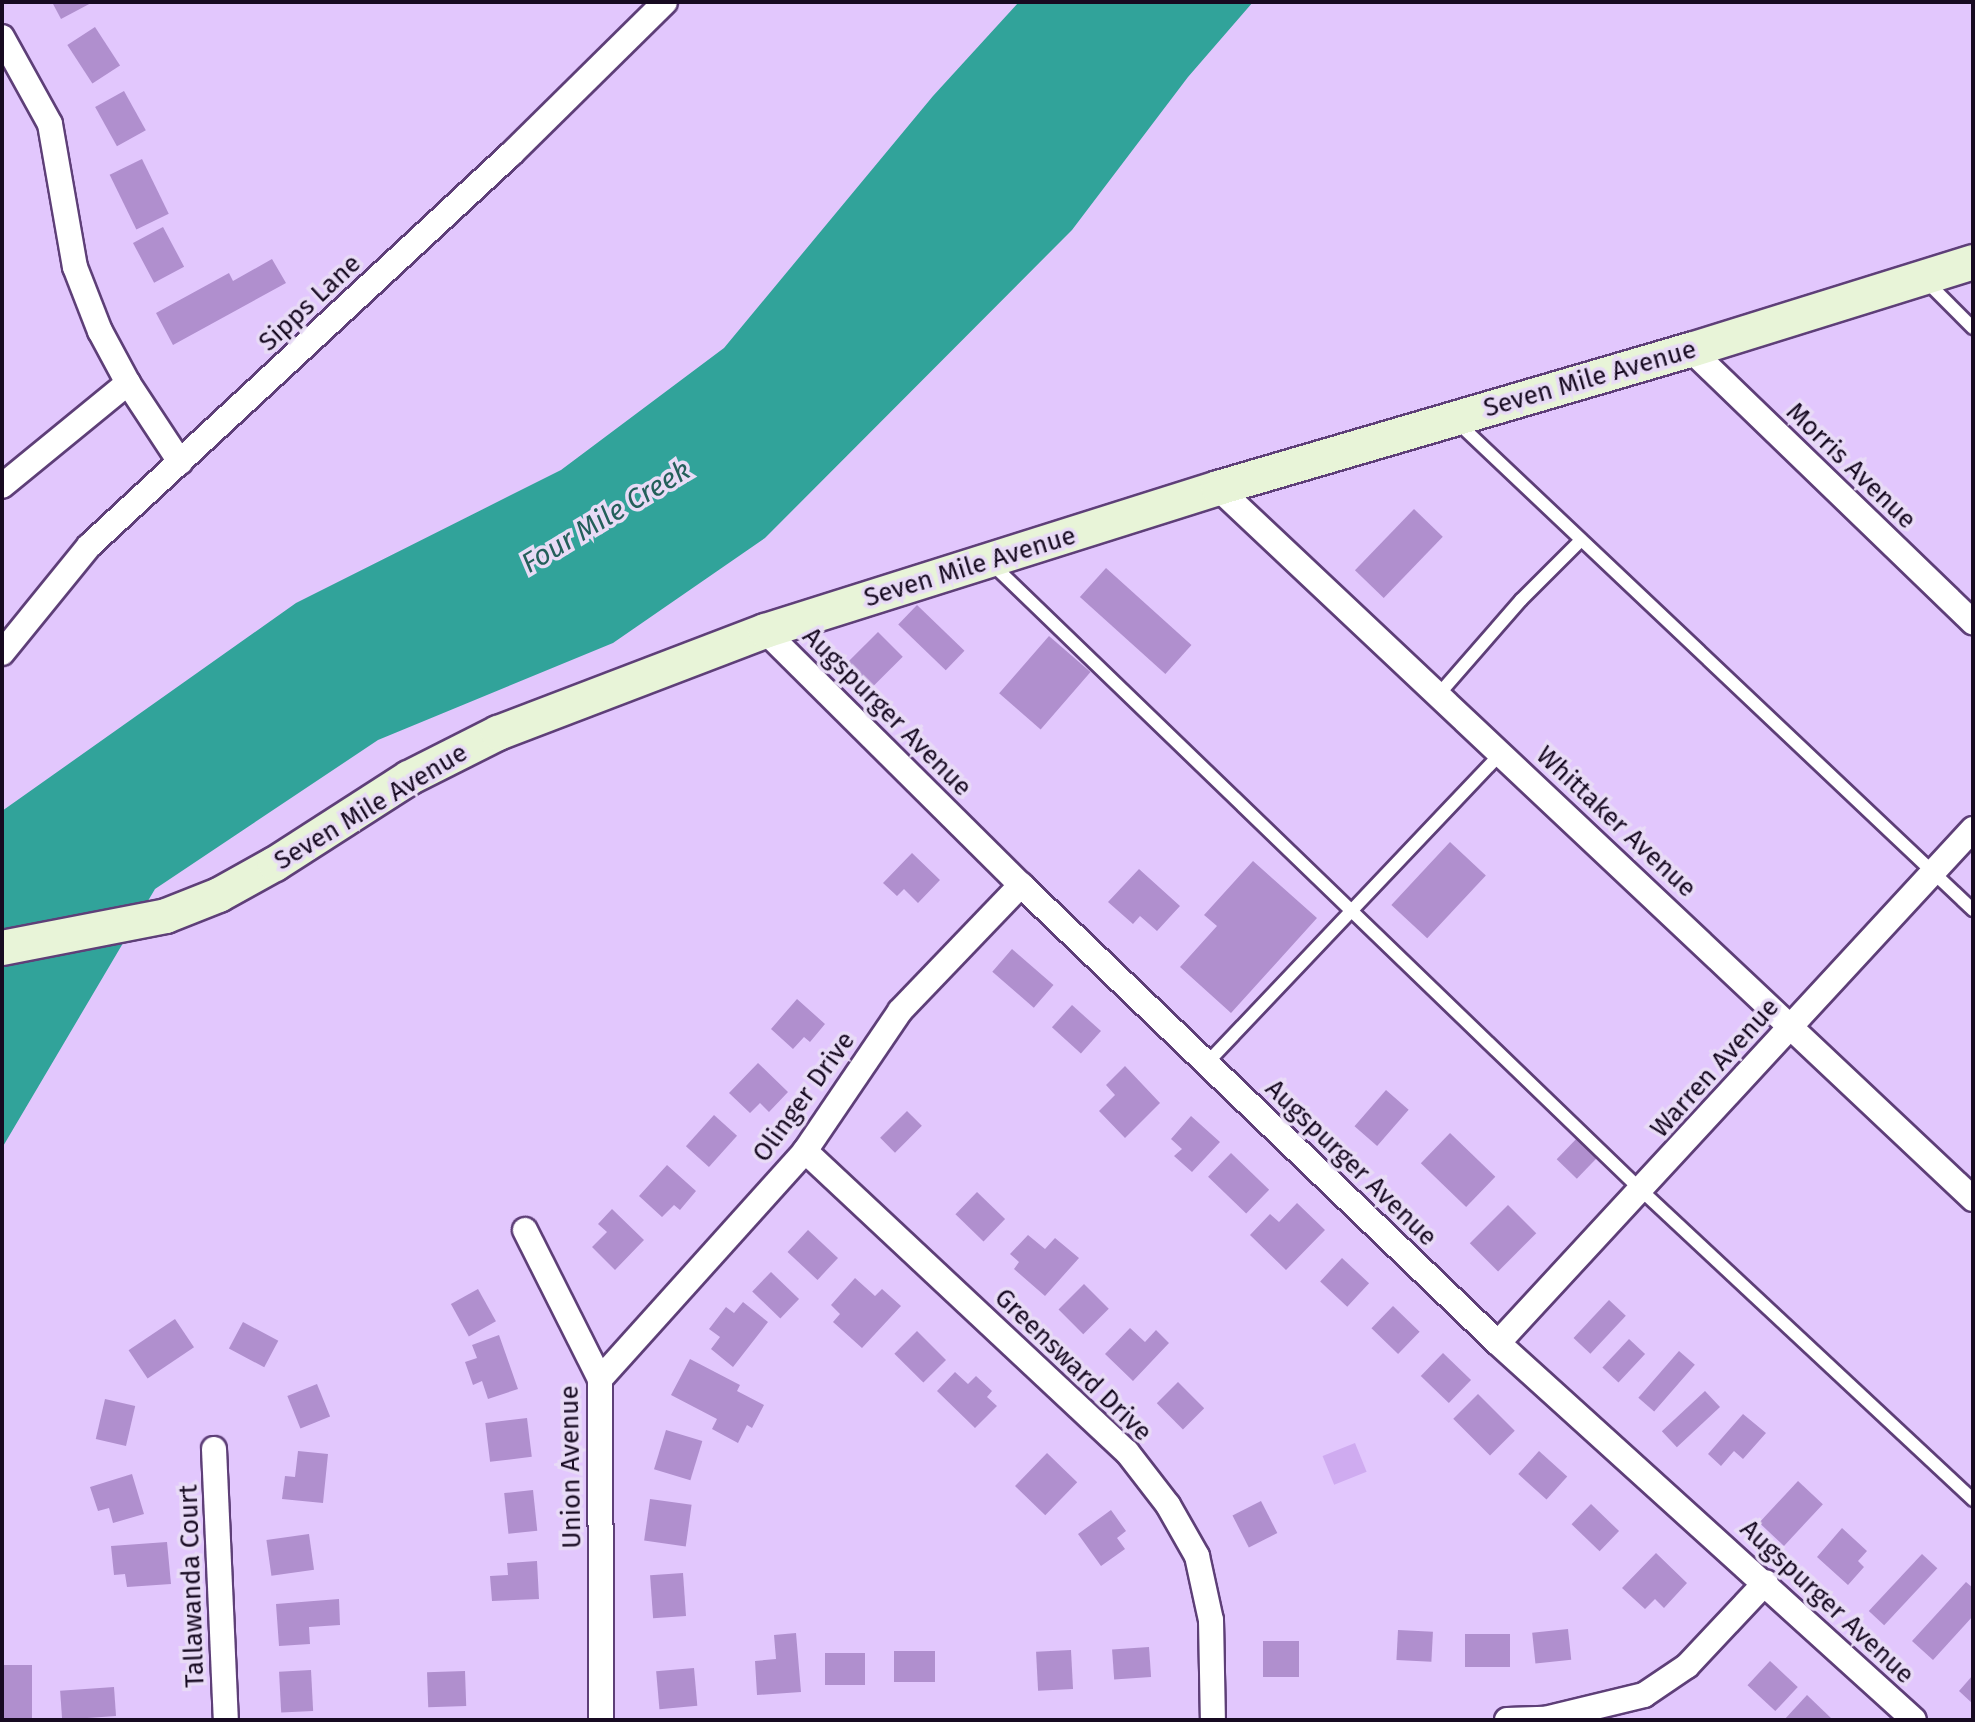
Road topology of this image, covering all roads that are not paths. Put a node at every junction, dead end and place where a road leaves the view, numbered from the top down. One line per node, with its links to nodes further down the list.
1 (665, 2): 9 (street, Sipps Lane)
2 (2, 37): 7 (street)
3 (1973, 262): 4 (main road, Seven Mile Avenue)
4 (1921, 277): 5 (lane); 6 (main road, Seven Mile Avenue)
5 (1973, 328)
6 (1691, 350): 8 (main road, Seven Mile Avenue); 14 (street, Morris Avenue)
7 (128, 383): 9 (street); 10 (street)
8 (1452, 418): 11 (main road, Seven Mile Avenue); 12 (lane)
9 (180, 462): 16 (street, Sipps Lane)
10 (2, 486)
11 (1218, 488): 13 (main road, Seven Mile Avenue); 17 (street, Whittaker Avenue)
12 (1581, 540): 17 (lane); 20 (lane)
13 (990, 562): 15 (main road, Seven Mile Avenue); 22 (lane)
14 (1973, 622)
15 (765, 631): 21 (street, Augspurger Avenue); 24 (main road, Seven Mile Avenue)
16 (2, 653)
17 (1439, 694): 18 (street, Whittaker Avenue)
18 (1502, 752): 22 (lane); 25 (street, Whittaker Avenue)
19 (1973, 829): 20 (street, Warren Avenue)
20 (1933, 872): 23 (lane); 25 (street, Warren Avenue)
21 (1021, 885): 26 (street, Augspurger Avenue); 27 (street, Olinger Drive)
22 (1350, 909): 26 (lane); 28 (lane)
23 (1973, 910)
24 (2, 948)
25 (1791, 1025): 28 (street, Warren Avenue); 29 (street, Whittaker Avenue)
26 (1207, 1063): 31 (street, Augspurger Avenue)
27 (805, 1151): 32 (street, Olinger Drive); 38 (street, Greensward Drive)
28 (1642, 1191): 31 (street, Warren Avenue); 34 (lane)
29 (1973, 1199)
30 (525, 1230): 32 (street, Union Avenue)
31 (1498, 1343): 35 (street, Augspurger Avenue)
32 (600, 1379): 37 (street, Union Avenue)
33 (214, 1449): 36 (street, Tallawanda Court)
34 (1973, 1500)
35 (1766, 1582): 39 (street); 40 (street, Augspurger Avenue)
36 (226, 1720)
37 (601, 1720)
38 (1213, 1720)
39 (1507, 1720)
40 (1914, 1720)

